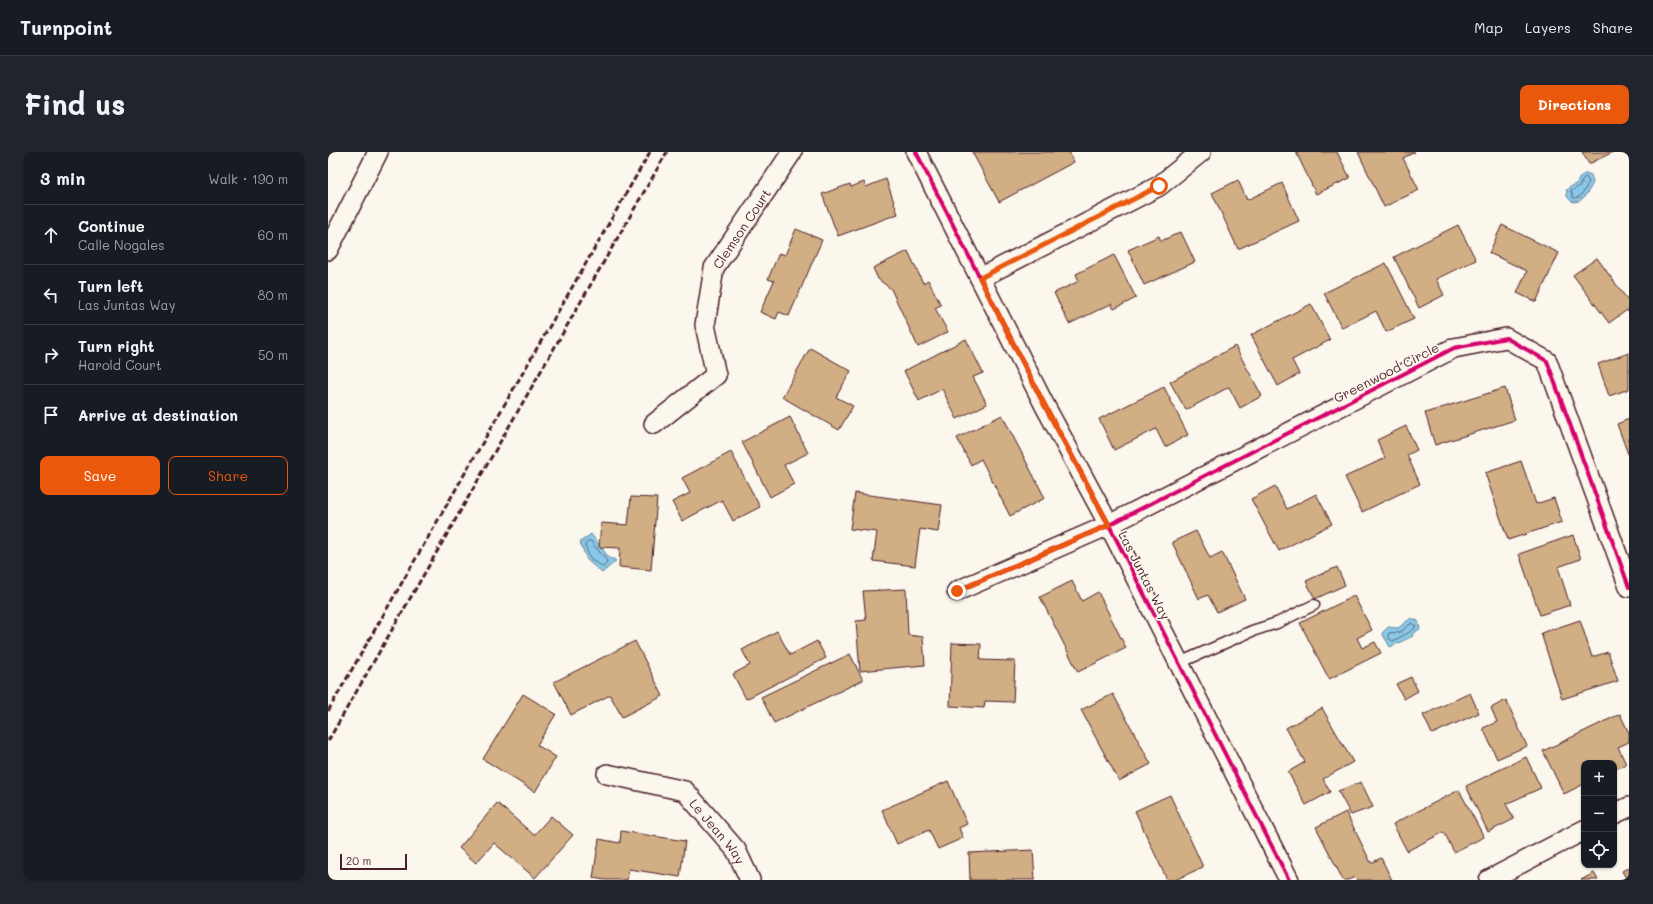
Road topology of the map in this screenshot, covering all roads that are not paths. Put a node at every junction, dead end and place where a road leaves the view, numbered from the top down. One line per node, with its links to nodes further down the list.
1 (378, 152): 5 (street)
2 (792, 152): 7 (street, Clemson Court)
3 (916, 152): 6 (street, Las Juntas Way)
4 (1201, 152): 6 (street)
5 (328, 250)
6 (980, 278): 8 (street, Las Juntas Way)
7 (654, 424)
8 (1109, 525): 9 (street, Greenwood Circle); 10 (street, Greenwood Circle); 12 (street, Las Juntas Way)
9 (1629, 587)
10 (957, 591)
11 (1314, 605): 12 (lane)
12 (1179, 663): 18 (street, Las Juntas Way)
13 (607, 774): 17 (street, Le Jean Way)
14 (1629, 807): 15 (street)
15 (1617, 813)
16 (1581, 832): 19 (street)
17 (750, 880)
18 (1289, 880)
19 (1489, 880)

